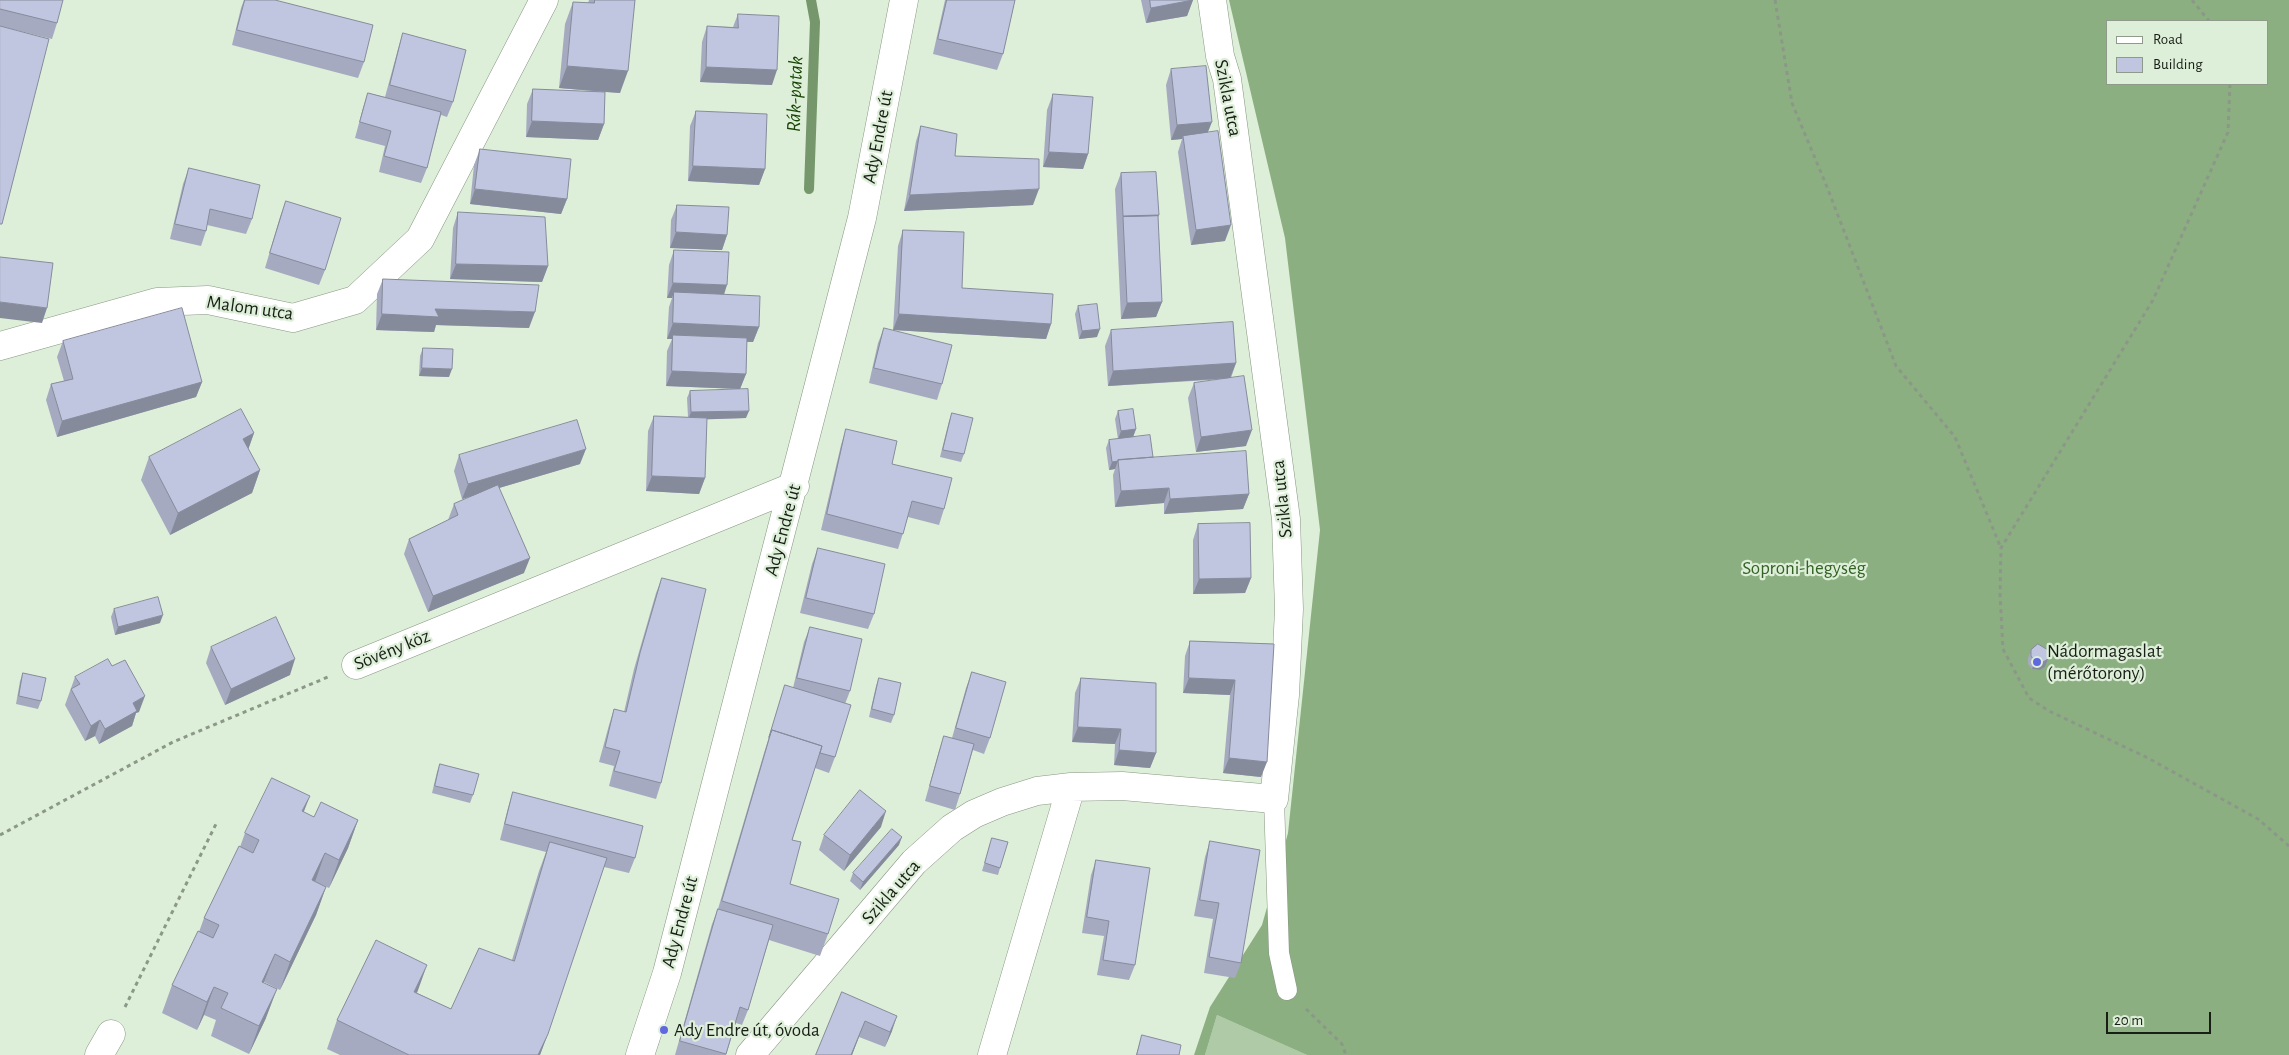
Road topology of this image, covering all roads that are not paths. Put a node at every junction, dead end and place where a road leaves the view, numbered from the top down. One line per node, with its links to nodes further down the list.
1 (544, 0): 4 (street, Malom utca)
2 (904, 0): 5 (street, Ady Endre út)
3 (1212, 0): 8 (street, Szikla utca)
4 (0, 346)
5 (794, 486): 6 (street, Sövény köz); 10 (street, Ady Endre út)
6 (356, 665)
7 (1071, 788): 8 (street, Szikla utca); 11 (street, Szikla utca); 12 (street)
8 (1274, 798): 9 (lane)
9 (1287, 990)
10 (640, 1055)
11 (750, 1055)
12 (992, 1055)

